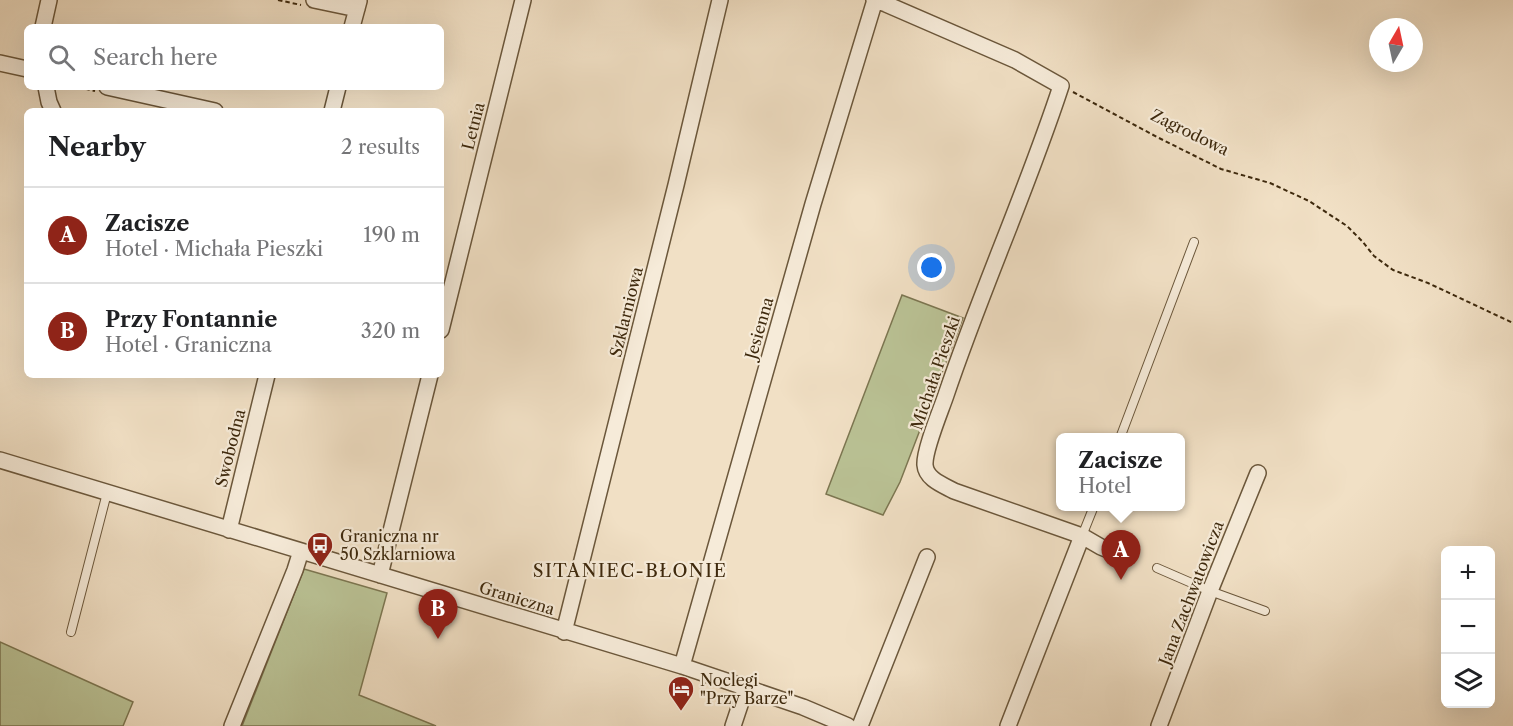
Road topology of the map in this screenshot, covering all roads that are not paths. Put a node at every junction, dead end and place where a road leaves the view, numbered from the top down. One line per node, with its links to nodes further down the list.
1 (49, 0): 7 (street)
2 (314, 0): 6 (street)
3 (523, 0): 18 (street, Letnia)
4 (720, 0): 36 (street, Szklarniowa)
5 (874, 0): 27 (street, Michała Pieszki); 37 (street, Jesienna)
6 (358, 5): 8 (street)
7 (44, 24)
8 (353, 24)
9 (0, 63): 10 (street)
10 (24, 68)
11 (47, 90): 14 (street)
12 (120, 90): 15 (street)
13 (337, 90): 16 (street)
14 (52, 108)
15 (202, 108)
16 (333, 108)
17 (1194, 242): 21 (lane)
18 (444, 318)
19 (266, 378): 26 (street, Swobodna)
20 (429, 378): 32 (street)
21 (1122, 433)
22 (0, 460): 24 (street, Graniczna)
23 (1258, 473): 33 (street, Jana Zachwatowicza)
24 (106, 493): 26 (street, Graniczna); 35 (lane)
25 (1092, 511): 27 (lane)
26 (229, 530): 28 (street, Graniczna)
27 (1082, 536): 29 (street, Michała Pieszki); 43 (street)
28 (301, 552): 32 (street, Graniczna); 39 (street)
29 (1124, 556)
30 (927, 557): 42 (street)
31 (1157, 568): 33 (lane)
32 (380, 575): 36 (street, Graniczna)
33 (1210, 591): 34 (lane); 44 (street, Jana Zachwatowicza)
34 (1265, 611)
35 (71, 632)
36 (564, 632): 37 (street, Graniczna)
37 (682, 666): 38 (street, Graniczna)
38 (746, 687): 40 (street); 41 (street, Graniczna)
39 (232, 726)
40 (733, 726)
41 (848, 726)
42 (860, 726)
43 (1008, 726)
44 (1160, 726)

